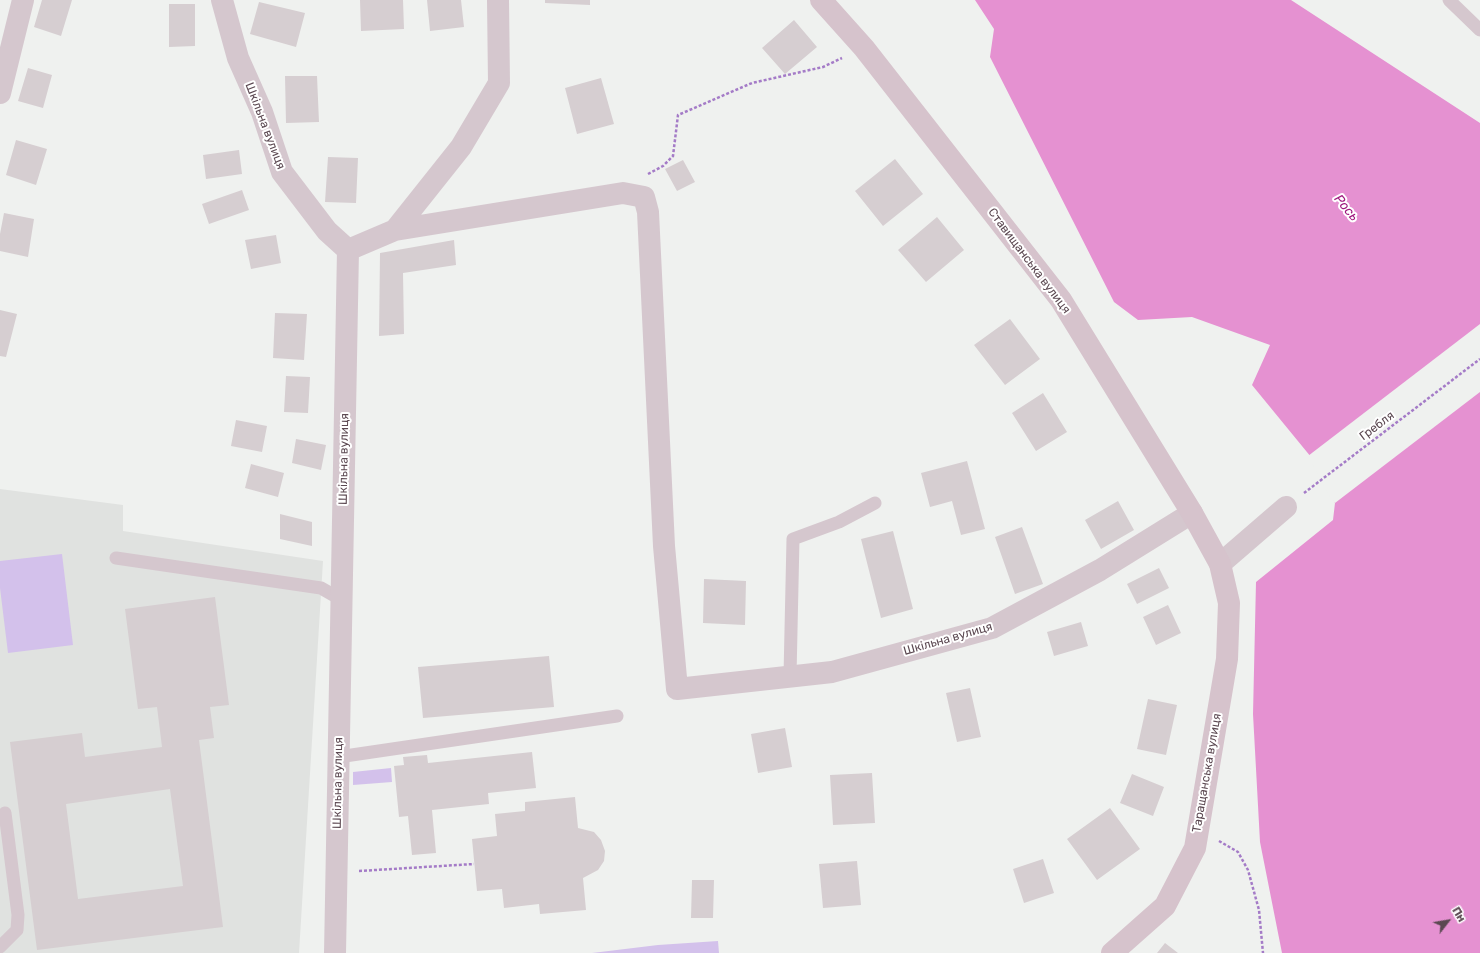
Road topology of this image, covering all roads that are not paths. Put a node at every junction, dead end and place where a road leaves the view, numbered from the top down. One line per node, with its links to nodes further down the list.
1 (22, 0): 7 (street)
2 (222, 0): 9 (street, Шкільна вулиця)
3 (498, 0): 8 (street)
4 (821, 0): 12 (street, Ставищанська вулиця)
5 (1449, 0): 6 (lane)
6 (1480, 30)
7 (0, 93)
8 (395, 230): 9 (street); 16 (street, Шкільна вулиця)
9 (348, 250): 15 (street, Шкільна вулиця)
10 (875, 503): 16 (lane)
11 (1286, 507): 14 (street)
12 (1192, 513): 14 (street, Ставищанська вулиця); 16 (street, Шкільна вулиця)
13 (116, 558): 15 (lane)
14 (1220, 564): 22 (street, Таращанська вулиця)
15 (342, 600): 18 (street, Шкільна вулиця)
16 (790, 676)
17 (617, 716): 18 (lane)
18 (338, 757): 21 (street, Шкільна вулиця)
19 (5, 813): 20 (lane)
20 (0, 947)
21 (335, 953)
22 (1113, 953)

